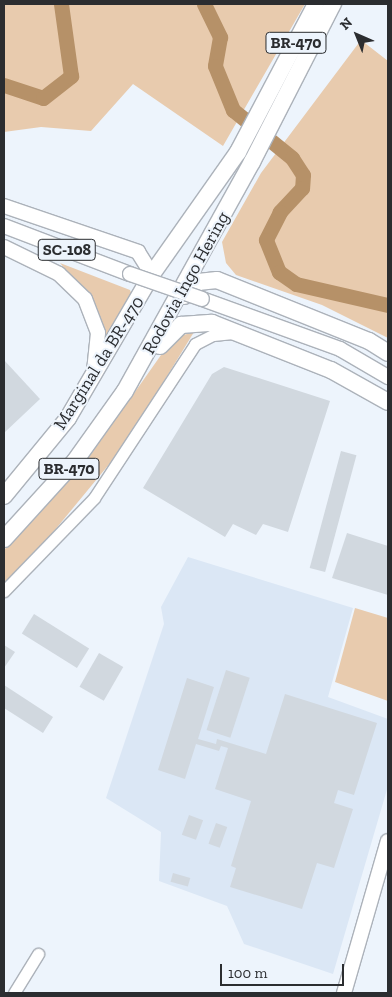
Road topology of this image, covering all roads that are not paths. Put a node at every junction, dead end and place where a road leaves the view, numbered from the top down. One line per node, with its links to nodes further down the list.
1 (316, 4): 6 (highway, Marginal da BR-470 / BR-470)
2 (333, 4): 7 (highway, Rodovia Ingo Hering / BR-470)
3 (4, 206): 6 (main road)
4 (4, 226): 11 (main road, SC-108, bridge)
5 (4, 248): 10 (main road)
6 (152, 274): 10 (highway, Marginal da BR-470)
7 (172, 308): 9 (highway); 12 (highway, Rodovia Ingo Hering / BR-470)
8 (238, 333): 12 (highway); 13 (highway); 16 (street)
9 (388, 353)
10 (93, 377): 14 (highway, Marginal da BR-470)
11 (388, 377)
12 (124, 391): 15 (highway, Rodovia Ingo Hering / BR-470)
13 (388, 402)
14 (4, 496)
15 (4, 539)
16 (4, 591)
17 (388, 841): 20 (main road)
18 (38, 954): 19 (street)
19 (14, 993)
20 (344, 993)

